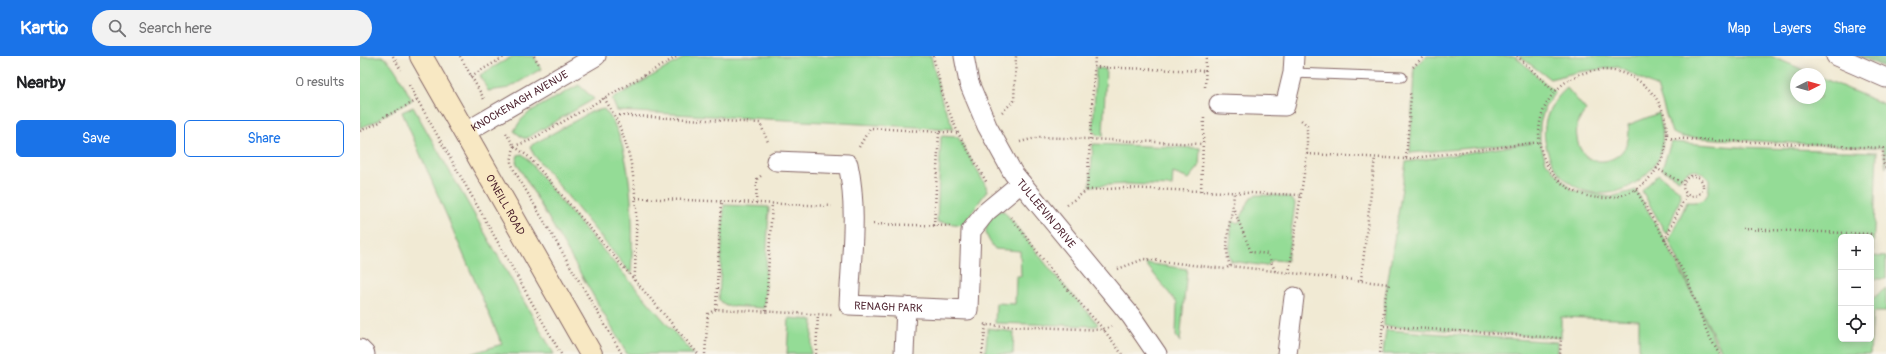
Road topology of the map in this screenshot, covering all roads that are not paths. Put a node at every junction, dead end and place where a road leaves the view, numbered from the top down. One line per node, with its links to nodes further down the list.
1 (421, 56): 9 (main road, O'NEILL ROAD)
2 (596, 56): 9 (street, KNOCKENAGH AVENUE)
3 (964, 56): 11 (street, TULLEEVIN DRIVE)
4 (1836, 56): 7 (street)
5 (1293, 64): 6 (lane); 8 (street)
6 (1402, 77)
7 (1886, 78)
8 (1219, 104)
9 (464, 133): 16 (main road, O'NEILL ROAD)
10 (776, 162): 13 (street, RENAGH PARK)
11 (1021, 183): 13 (street, RENAGH PARK); 18 (street, TULLEEVIN DRIVE)
12 (1294, 297): 19 (street)
13 (906, 307): 17 (street)
14 (360, 349): 15 (street)
15 (365, 354)
16 (591, 354)
17 (904, 354)
18 (1157, 354)
19 (1287, 354)

